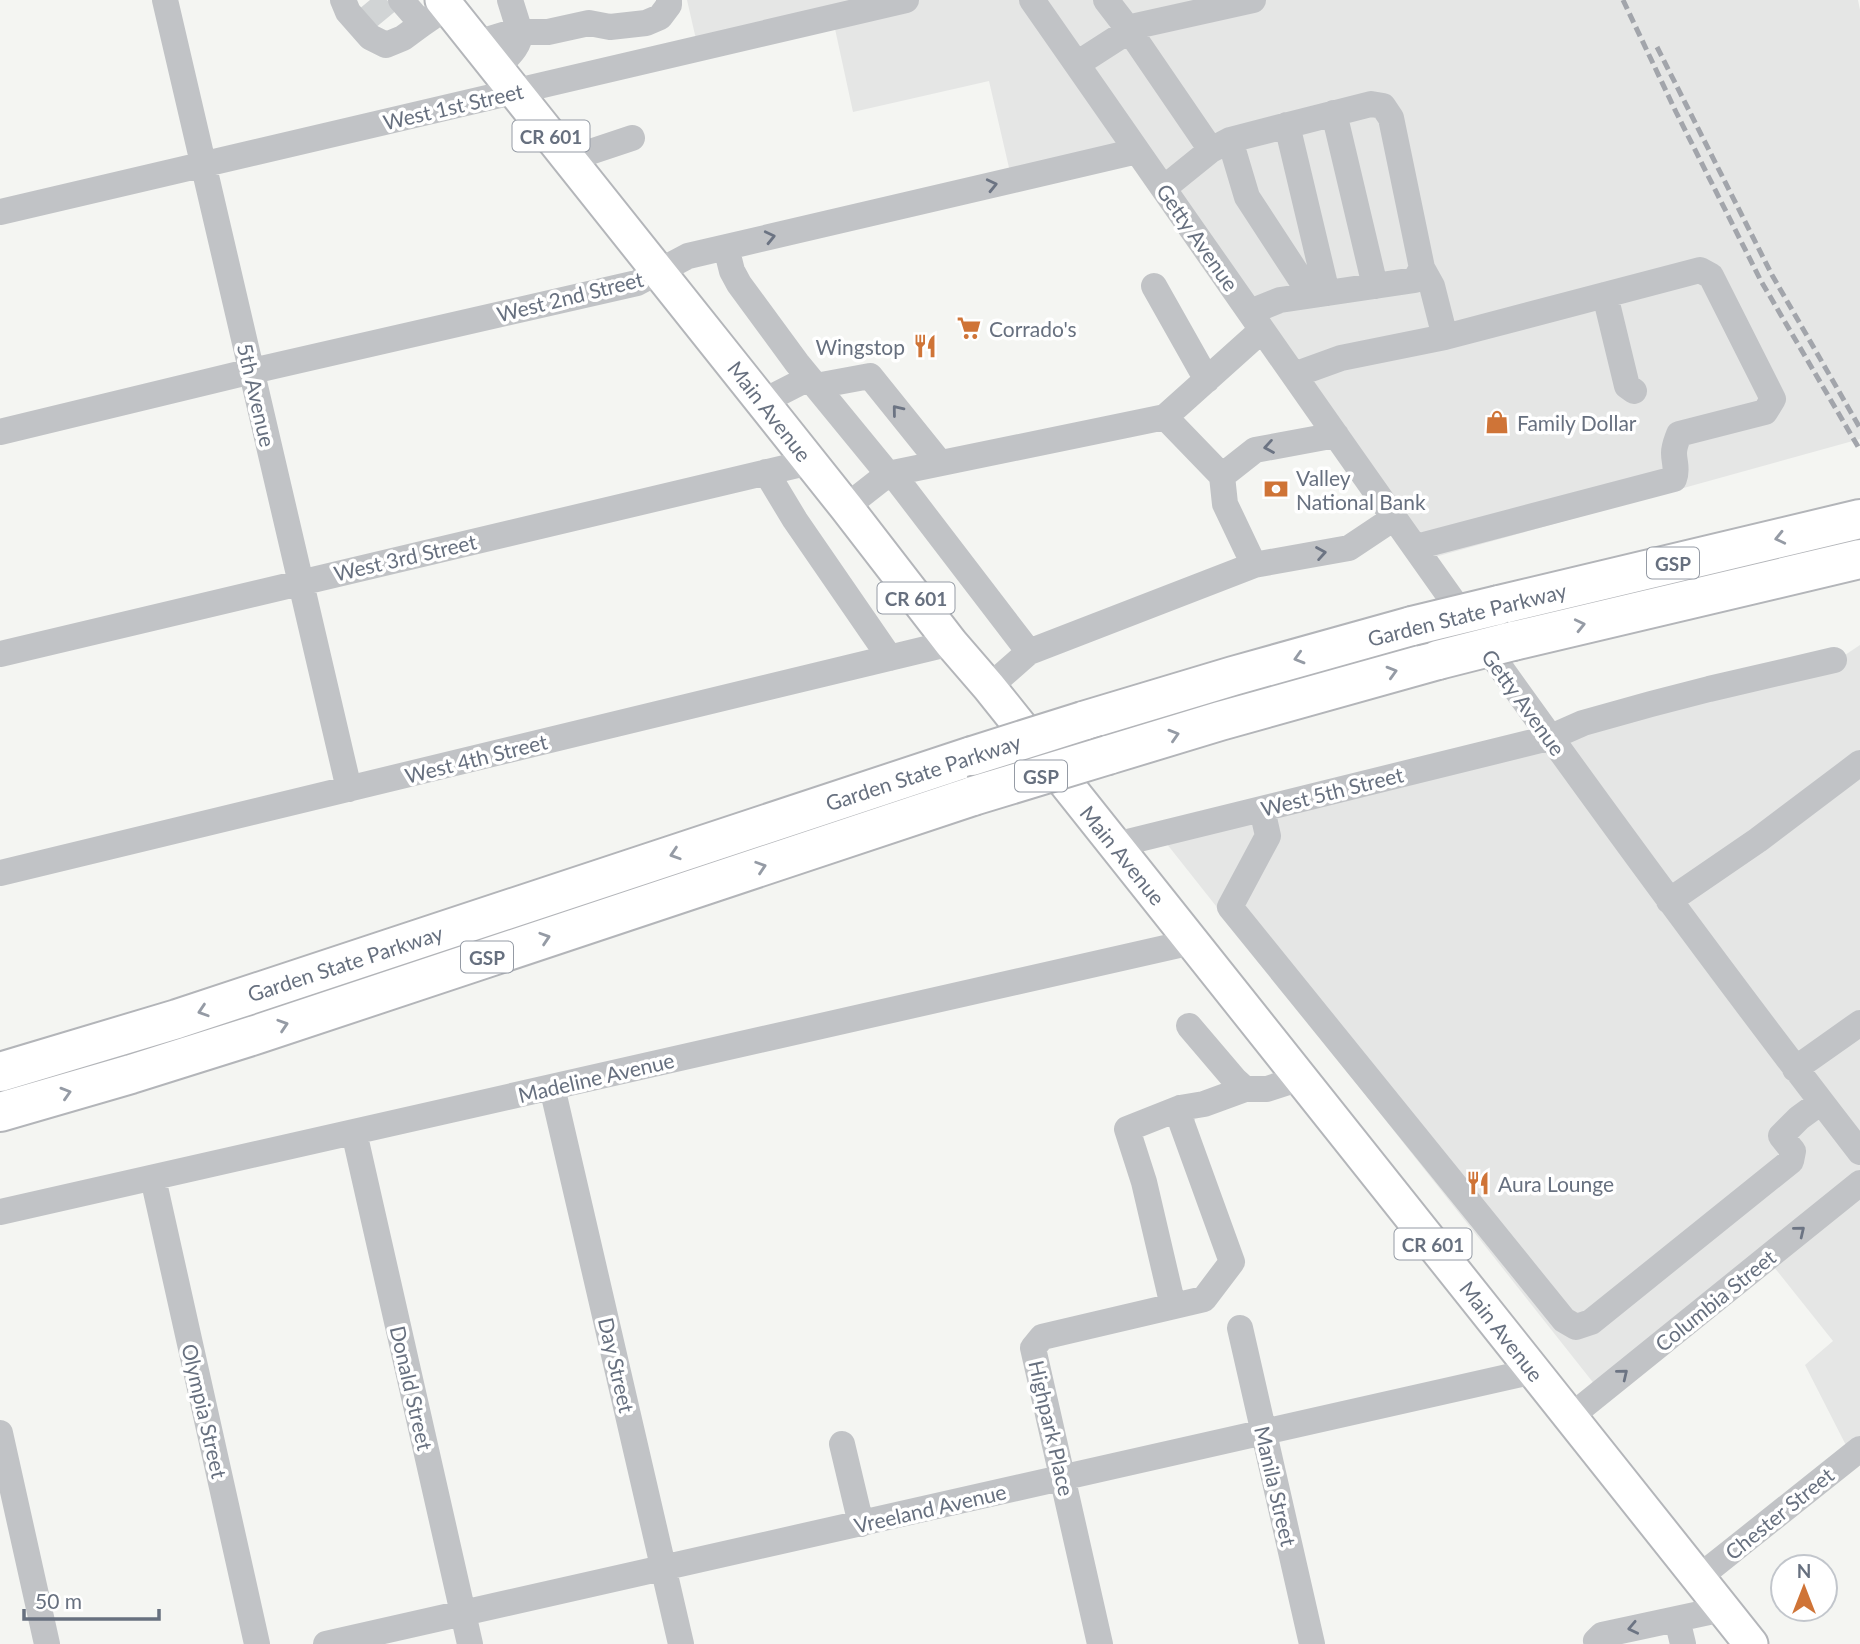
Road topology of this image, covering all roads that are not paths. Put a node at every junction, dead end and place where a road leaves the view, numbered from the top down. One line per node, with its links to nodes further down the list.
1 (165, 0): 22 (street, 5th Avenue)
2 (343, 0): 11 (street)
3 (510, 0): 13 (street)
4 (669, 0): 13 (street)
5 (906, 0): 15 (street, West 1st Street)
6 (1032, 0): 14 (street, Getty Avenue)
7 (1106, 0): 12 (street)
8 (1253, 0): 9 (street)
9 (1203, 6): 10 (street)
10 (1156, 11): 12 (street)
11 (417, 14): 15 (main road, Main Avenue / CR 601)
12 (1129, 30): 14 (street); 19 (street)
13 (520, 32): 15 (street)
14 (1077, 64): 20 (street, Getty Avenue)
15 (497, 67): 21 (main road, Main Avenue / CR 601); 22 (street, West 1st Street)
16 (1334, 113): 17 (street); 26 (street); 29 (street)
17 (1287, 125): 19 (street); 30 (street)
18 (632, 138): 21 (street)
19 (1221, 145): 23 (street); 30 (street)
20 (1137, 151): 23 (street, Getty Avenue); 25 (street, West 2nd Street, one-way to 20)
21 (569, 159): 27 (main road, Main Avenue / CR 601)
22 (204, 164): 24 (street, West 1st Street); 34 (street, 5th Avenue)
23 (1164, 188): 32 (street, Getty Avenue)
24 (0, 212)
25 (726, 247): 27 (street, West 2nd Street); 37 (street)
26 (1422, 268): 29 (street); 33 (street)
27 (659, 272): 34 (street, West 2nd Street); 39 (main road, Main Avenue / CR 601)
28 (1154, 286): 36 (street)
29 (1375, 286): 30 (street)
30 (1319, 294): 32 (street)
31 (1605, 295): 33 (street); 38 (street); 51 (street)
32 (1256, 321): 35 (street, Getty Avenue); 36 (street)
33 (1445, 337): 35 (street)
34 (252, 371): 41 (street, West 2nd Street); 54 (street, 5th Avenue)
35 (1294, 375): 42 (street, Getty Avenue)
36 (1206, 380): 40 (street)
37 (812, 382): 39 (street); 44 (street, one-way to 37); 46 (street)
38 (1634, 391)
39 (762, 402): 43 (main road, Main Avenue / CR 601)
40 (1165, 417): 44 (street); 47 (street)
41 (0, 432)
42 (1336, 435): 47 (street, one-way to 47); 49 (street, Getty Avenue)
43 (810, 461): 45 (street, West 3rd Street); 48 (main road, Main Avenue / CR 601)
44 (940, 463): 46 (street)
45 (766, 472): 54 (street, West 3rd Street); 58 (street)
46 (890, 474): 48 (street); 56 (street)
47 (1222, 476): 53 (street)
48 (846, 508): 55 (main road, Main Avenue / CR 601)
49 (1394, 518): 51 (street, Getty Avenue); 53 (street, one-way to 49)
50 (1854, 521): 72 (highway, Garden State Parkway / GSP, one-way to 72, bridge)
51 (1416, 547): 61 (street, Getty Avenue)
52 (1860, 559): 78 (highway, Garden State Parkway / GSP, one-way to 52, bridge)
53 (1254, 565): 56 (street)
54 (301, 582): 57 (street, West 3rd Street); 63 (street, 5th Avenue)
55 (951, 643): 58 (street, West 4th Street); 60 (main road, Main Avenue / CR 601)
56 (1029, 652): 60 (street)
57 (0, 654)
58 (890, 658): 63 (street, West 4th Street)
59 (1834, 660): 61 (street, West 5th Street)
60 (989, 687): 65 (main road, Main Avenue / CR 601)
61 (1549, 738): 64 (street, West 5th Street); 67 (street, Getty Avenue)
62 (1860, 763): 67 (street)
63 (349, 789): 66 (street, West 4th Street)
64 (1262, 809): 65 (street, West 5th Street); 76 (street)
65 (1115, 845): 68 (main road, Main Avenue / CR 601)
66 (0, 873)
67 (1670, 901): 71 (street, Getty Avenue)
68 (1192, 942): 73 (main road, Main Avenue / CR 601); 74 (street, Madeline Avenue)
69 (1860, 1023): 71 (street)
70 (1189, 1026): 75 (street)
71 (1796, 1069): 76 (street, Getty Avenue)
72 (0, 1072)
73 (1301, 1078): 75 (street); 86 (main road, Main Avenue / CR 601)
74 (552, 1087): 79 (street, Madeline Avenue); 94 (street, Day Street)
75 (1245, 1089): 77 (street)
76 (1821, 1102): 80 (street, Getty Avenue)
77 (1180, 1108): 84 (street); 84 (street, Highpark Place)
78 (0, 1112)
79 (354, 1132): 81 (street, Madeline Avenue); 97 (street, Donald Street)
80 (1860, 1153)
81 (153, 1178): 83 (street, Madeline Avenue); 100 (street, Olympia Street)
82 (1860, 1183): 87 (street, Columbia Street, one-way to 82)
83 (0, 1212)
84 (1173, 1306): 92 (street, Highpark Place)
85 (1240, 1328): 89 (street, Manila Street)
86 (1534, 1371): 87 (main road, Main Avenue / CR 601); 89 (street, Vreeland Avenue)
87 (1570, 1417): 95 (main road, Main Avenue / CR 601)
88 (0, 1433): 99 (street)
89 (1264, 1433): 92 (street, Vreeland Avenue); 105 (street, Manila Street)
90 (842, 1444): 93 (street)
91 (1860, 1449): 95 (street, Chester Street)
92 (1064, 1478): 93 (street, Vreeland Avenue); 104 (street, Highpark Place)
93 (862, 1524): 94 (street, Vreeland Avenue)
94 (664, 1568): 97 (street, Vreeland Avenue); 103 (street, Day Street)
95 (1698, 1578): 96 (main road, Main Avenue / CR 601)
96 (1723, 1609): 98 (street); 107 (main road, Main Avenue / CR 601)
97 (463, 1613): 101 (street, Vreeland Avenue); 102 (street, Donald Street)
98 (1680, 1631): 106 (street, one-way to 106)
99 (47, 1644)
100 (257, 1644)
101 (326, 1644)
102 (470, 1644)
103 (681, 1644)
104 (1100, 1644)
105 (1312, 1644)
106 (1597, 1644)
107 (1751, 1644)

